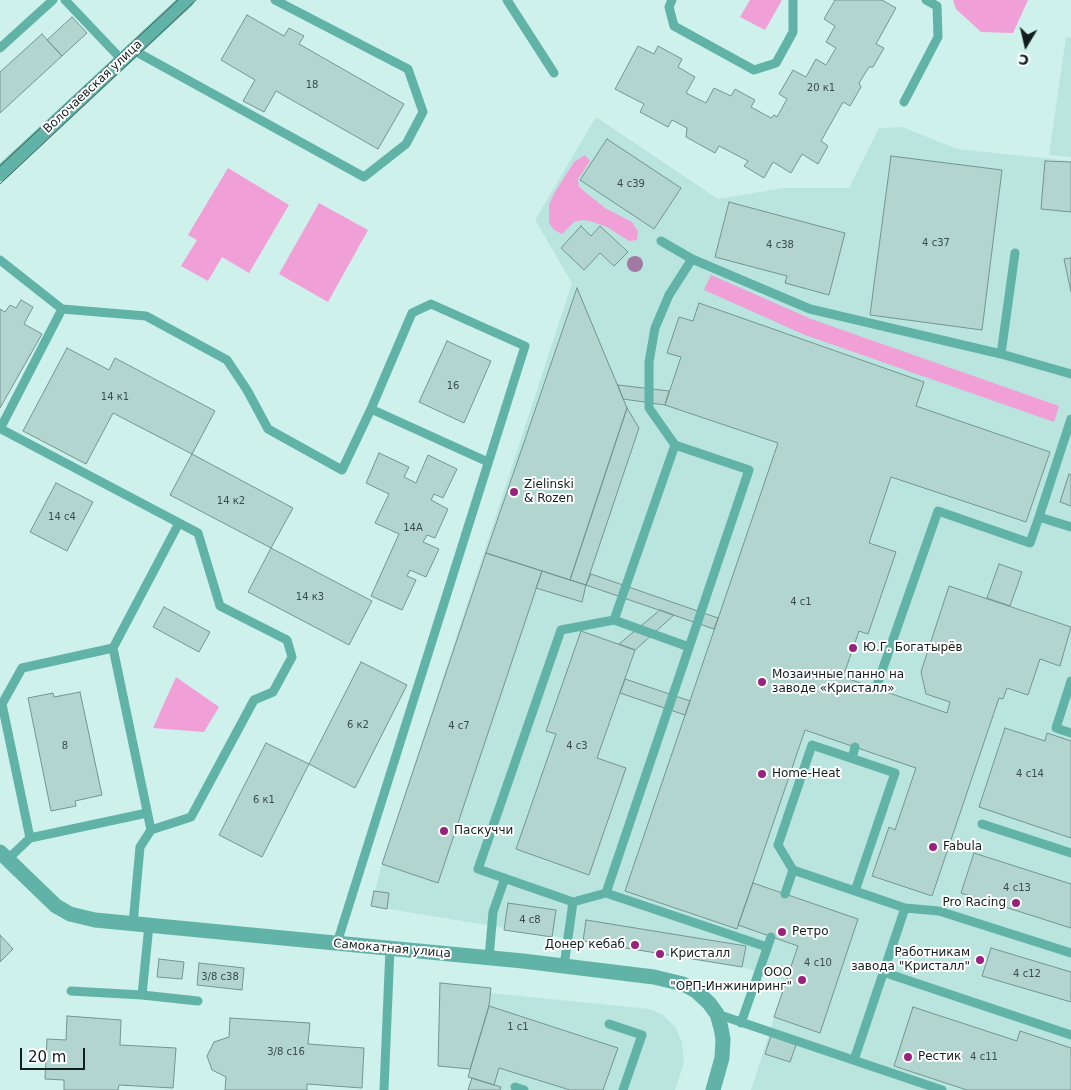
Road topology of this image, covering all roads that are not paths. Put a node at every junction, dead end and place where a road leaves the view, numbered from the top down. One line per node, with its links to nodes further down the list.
1 (53, 0): 9 (lane)
2 (65, 0): 10 (lane)
3 (187, 0): 10 (street, Волочаевская улица)
4 (275, 0): 10 (lane)
5 (507, 0): 11 (lane)
6 (672, 0): 7 (lane)
7 (793, 0)
8 (926, 0): 12 (lane)
9 (0, 48)
10 (127, 55): 13 (street, Волочаевская улица)
11 (554, 73)
12 (904, 102)
13 (0, 174)
14 (661, 242): 16 (lane)
15 (1015, 254): 19 (lane)
16 (692, 259): 19 (lane); 24 (lane)
17 (0, 260): 18 (lane)
18 (62, 309): 21 (lane); 23 (lane)
19 (1001, 354): 20 (lane)
20 (1071, 374)
21 (372, 408): 25 (lane); 25 (lane)
22 (1071, 419): 26 (lane)
23 (0, 429): 27 (lane)
24 (675, 445): 29 (lane); 30 (lane)
25 (488, 462): 53 (lane)
26 (1039, 517): 28 (lane); 33 (lane)
27 (179, 523): 31 (lane); 39 (lane)
28 (1071, 527)
29 (614, 620): 30 (lane); 44 (lane)
30 (690, 647): 46 (lane)
31 (112, 648): 37 (lane); 40 (lane)
32 (1071, 681): 34 (lane)
33 (876, 688)
34 (1071, 732)
35 (855, 747): 36 (lane)
36 (852, 758): 43 (lane); 45 (lane)
37 (147, 813): 39 (lane); 40 (lane)
38 (982, 824): 41 (lane)
39 (151, 830): 50 (lane)
40 (30, 838): 42 (lane)
41 (1071, 853)
42 (4, 856): 50 (street, Самокатная улица)
43 (793, 870): 45 (lane); 47 (lane)
44 (505, 878): 48 (lane); 57 (lane)
45 (855, 891): 49 (lane)
46 (606, 893): 48 (lane); 54 (lane)
47 (785, 894)
48 (573, 902): 58 (lane)
49 (905, 908): 56 (lane); 59 (lane)
50 (133, 924): 51 (street, Самокатная улица)
51 (149, 925): 53 (street, Самокатная улица); 61 (lane)
52 (771, 936): 54 (lane)
53 (337, 943): 55 (street, Самокатная улица)
54 (767, 947): 64 (lane)
55 (390, 948): 57 (street, Самокатная улица); 69 (lane)
56 (1071, 953)
57 (489, 958): 58 (street, Самокатная улица)
58 (564, 966): 63 (street, Самокатная улица)
59 (883, 972): 66 (lane); 67 (lane)
60 (71, 991): 61 (lane)
61 (142, 995): 62 (lane)
62 (198, 1001)
63 (717, 1014): 64 (lane); 68 (street, Самокатная улица)
64 (741, 1023): 67 (lane)
65 (609, 1024): 70 (lane)
66 (1071, 1035)
67 (854, 1060): 71 (lane)
68 (715, 1089)
69 (384, 1090)
70 (623, 1090)
71 (942, 1090)

